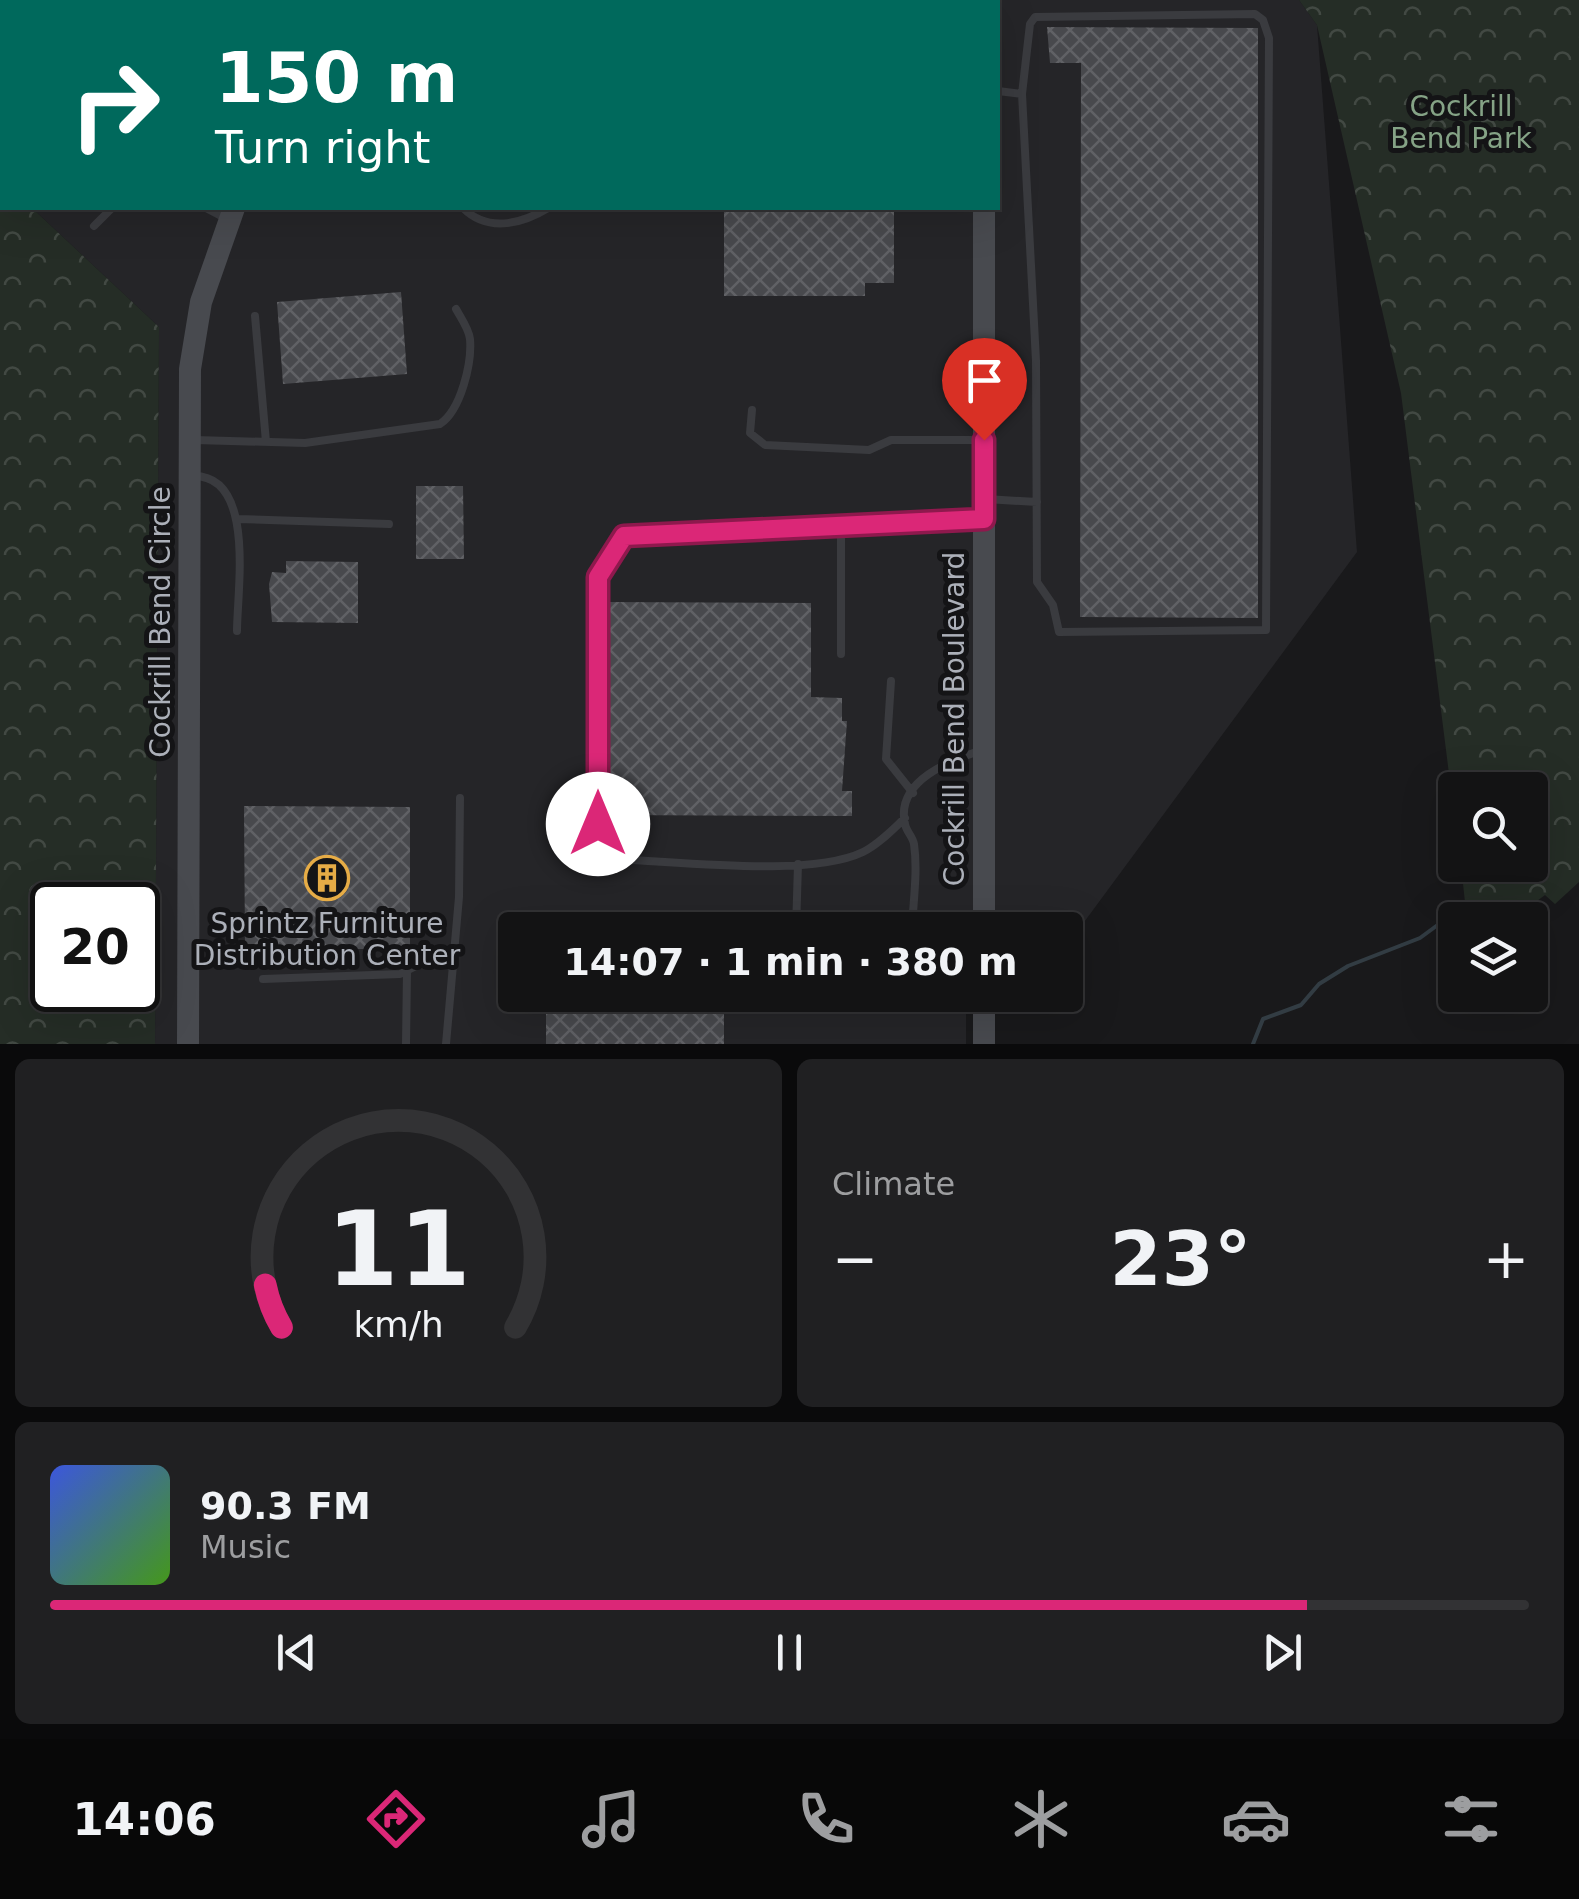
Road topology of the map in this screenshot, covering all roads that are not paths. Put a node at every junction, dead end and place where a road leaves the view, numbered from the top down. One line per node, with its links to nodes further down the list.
1 (1000, 91): 2 (lane)
2 (1022, 94): 16 (lane); 16 (lane)
3 (110, 210): 8 (lane)
4 (465, 210): 5 (lane)
5 (544, 210)
6 (984, 210): 13 (street, Cockrill Bend Boulevard)
7 (232, 214): 12 (street, Cockrill Bend Circle)
8 (94, 226)
9 (456, 308): 14 (lane)
10 (255, 316): 14 (lane)
11 (752, 410): 13 (lane)
12 (190, 440): 14 (lane); 15 (street, Cockrill Bend Circle)
13 (984, 440): 17 (street, Cockrill Bend Boulevard)
14 (266, 442)
15 (190, 476): 18 (lane); 36 (street, Cockrill Bend Circle)
16 (1037, 502): 17 (lane)
17 (984, 509): 20 (lane); 24 (street, Cockrill Bend Boulevard)
18 (238, 519): 19 (lane); 21 (lane)
19 (389, 524)
20 (841, 528): 22 (lane); 28 (lane)
21 (236, 631)
22 (841, 654)
23 (891, 681): 25 (lane)
24 (984, 750): 25 (lane); 31 (street, Cockrill Bend Boulevard)
25 (913, 793): 27 (lane)
26 (460, 798): 32 (lane)
27 (905, 818): 28 (lane); 30 (lane)
28 (798, 864): 29 (lane)
29 (797, 912)
30 (912, 912)
31 (984, 912)
32 (453, 962): 33 (lane); 38 (lane)
33 (406, 971): 34 (lane); 37 (lane)
34 (263, 979)
35 (984, 1012): 39 (street)
36 (188, 1044)
37 (406, 1044)
38 (446, 1044)
39 (984, 1044)

